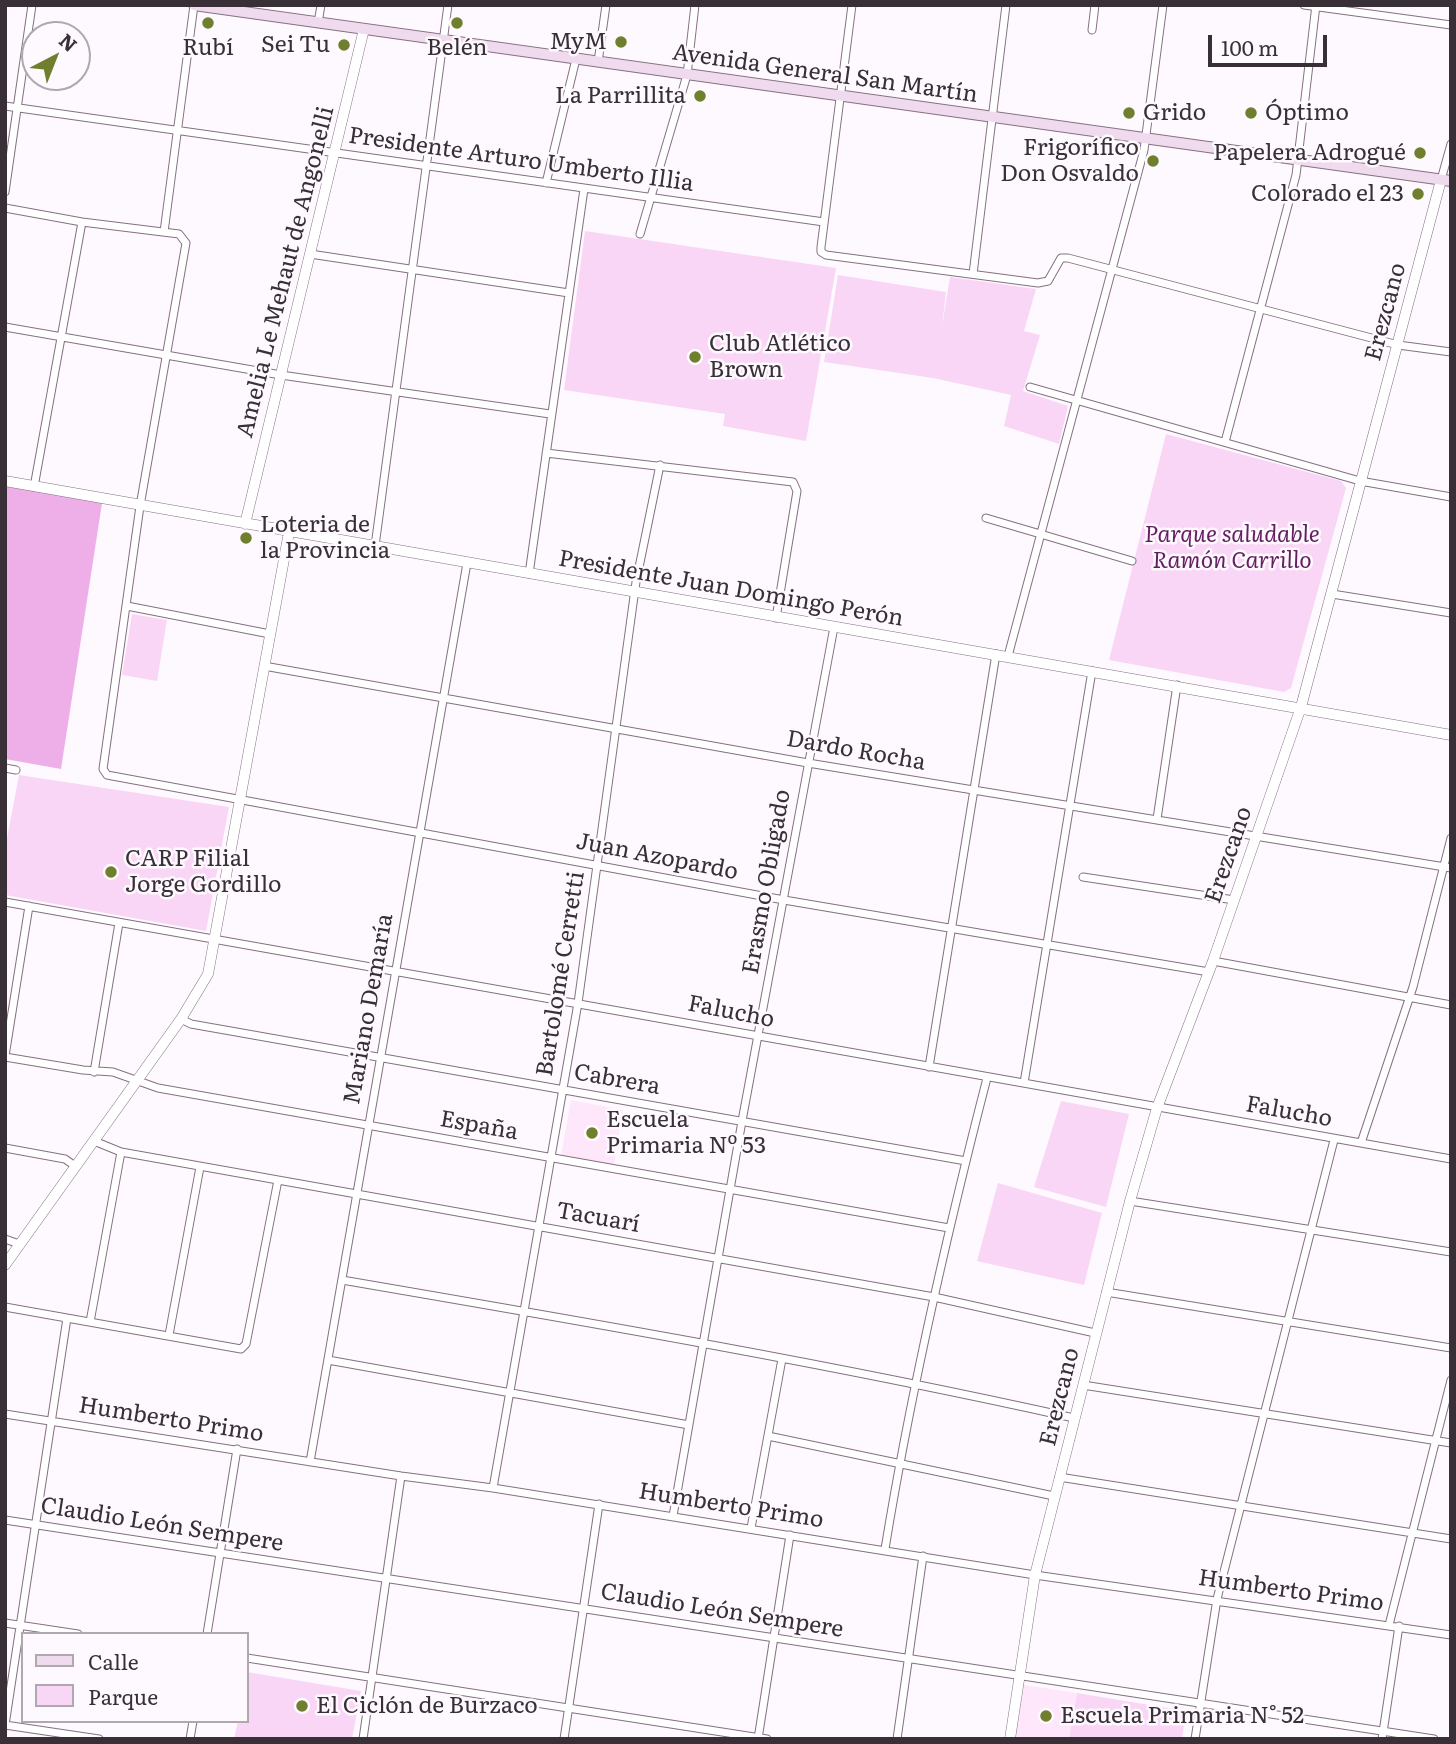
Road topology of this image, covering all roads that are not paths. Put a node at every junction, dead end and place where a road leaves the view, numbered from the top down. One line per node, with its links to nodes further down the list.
1 (33, 5): 23 (street)
2 (194, 5): 13 (main road, Avenida General San Martín); 25 (street)
3 (321, 5): 13 (street)
4 (448, 5): 17 (street)
5 (606, 5): 19 (street)
6 (695, 5): 20 (street)
7 (852, 5): 21 (street)
8 (1006, 5): 24 (street)
9 (1095, 5): 16 (street)
10 (1163, 5): 26 (street)
11 (1304, 5): 12 (street)
12 (1315, 6): 14 (street); 29 (street)
13 (318, 23): 15 (main road, Avenida General San Martín)
14 (1451, 25)
15 (364, 29): 17 (main road, Avenida General San Martín); 28 (street, Amelia Le Mehaut de Angonelli)
16 (1092, 30)
17 (443, 41): 18 (main road, Avenida General San Martín); 30 (street)
18 (576, 59): 19 (main road, Avenida General San Martín); 32 (street)
19 (598, 62): 20 (main road, Avenida General San Martín)
20 (687, 75): 21 (main road, Avenida General San Martín); 35 (street)
21 (842, 96): 24 (main road, Avenida General San Martín); 38 (street)
22 (5, 106): 23 (street, Presidente Arturo Umberto Illia)
23 (18, 107): 25 (street, Presidente Arturo Umberto Illia); 34 (street)
24 (993, 119): 26 (main road, Avenida General San Martín); 44 (street)
25 (178, 131): 28 (street, Presidente Arturo Umberto Illia); 39 (street)
26 (1146, 139): 29 (main road, Avenida General San Martín); 43 (street)
27 (1451, 144): 31 (street, Erezcano)
28 (335, 153): 30 (street, Presidente Arturo Umberto Illia); 41 (street, Amelia Le Mehaut de Angonelli)
29 (1298, 161): 31 (main road, Avenida General San Martín); 46 (street)
30 (426, 166): 32 (street, Presidente Arturo Umberto Illia); 42 (street)
31 (1446, 180): 49 (street, Erezcano)
32 (545, 183): 33 (street, Presidente Arturo Umberto Illia)
33 (584, 189): 35 (street, Presidente Arturo Umberto Illia); 45 (street)
34 (5, 192)
35 (650, 198): 38 (street, Presidente Arturo Umberto Illia); 40 (street)
36 (5, 208): 37 (street)
37 (82, 222): 39 (street); 48 (street)
38 (824, 222): 44 (street)
39 (164, 232): 51 (street)
40 (640, 234)
41 (310, 254): 42 (street); 52 (street, Amelia Le Mehaut de Angonelli)
42 (414, 269): 45 (street); 54 (street)
43 (1111, 270): 44 (street); 46 (street); 55 (street)
44 (973, 274)
45 (569, 293): 56 (street)
46 (1259, 310): 49 (street); 57 (street)
47 (5, 327): 48 (street)
48 (61, 337): 51 (street); 62 (street)
49 (1398, 345): 50 (street); 61 (street, Erezcano)
50 (1451, 352)
51 (166, 355): 52 (street); 64 (street)
52 (281, 375): 54 (street); 66 (street, Amelia Le Mehaut de Angonelli)
53 (1030, 387): 55 (street)
54 (396, 392): 56 (street); 69 (street)
55 (1077, 401): 57 (street); 68 (street)
56 (550, 414): 58 (street)
57 (1225, 442): 61 (street)
58 (547, 453): 59 (street); 72 (street)
59 (660, 465): 73 (street, Bartolomé Cerretti); 77 (street)
60 (5, 481): 62 (street, Presidente Juan Domingo Perón)
61 (1360, 481): 63 (street); 74 (street, Erezcano)
62 (34, 487): 64 (street, Presidente Juan Domingo Perón)
63 (1451, 497)
64 (140, 506): 66 (street, Presidente Juan Domingo Perón); 75 (street)
65 (986, 518): 68 (street)
66 (245, 524): 67 (street, Presidente Juan Domingo Perón)
67 (289, 532): 69 (street, Presidente Juan Domingo Perón); 79 (street)
68 (1042, 534): 70 (street); 81 (street)
69 (375, 547): 71 (street, Presidente Juan Domingo Perón)
70 (1132, 561)
71 (467, 563): 72 (street, Presidente Juan Domingo Perón); 85 (street, Mariano Demaría)
72 (529, 573): 73 (street, Presidente Juan Domingo Perón)
73 (636, 592): 77 (street, Presidente Juan Domingo Perón); 87 (street, Bartolomé Cerretti)
74 (1332, 594): 76 (street); 86 (street, Erezcano)
75 (127, 606): 79 (street); 93 (street, Juan Azopardo)
76 (1451, 613)
77 (776, 618): 78 (street, Presidente Juan Domingo Perón)
78 (834, 627): 80 (street, Presidente Juan Domingo Perón); 89 (street, Erasmo Obligado)
79 (270, 634): 82 (street)
80 (996, 654): 81 (street, Presidente Juan Domingo Perón); 92 (street)
81 (1008, 656): 83 (street, Presidente Juan Domingo Perón)
82 (264, 666): 85 (street, Dardo Rocha); 93 (street)
83 (1092, 671): 84 (street, Presidente Juan Domingo Perón); 94 (street)
84 (1177, 685): 86 (street, Presidente Juan Domingo Perón); 95 (street)
85 (443, 697): 87 (street, Dardo Rocha); 96 (street, Mariano Demaría)
86 (1301, 708): 88 (street, Presidente Juan Domingo Perón); 97 (street, Erezcano)
87 (617, 728): 89 (street, Dardo Rocha); 99 (street, Bartolomé Cerretti)
88 (1451, 736)
89 (808, 763): 92 (street, Dardo Rocha); 102 (street, Erasmo Obligado)
90 (5, 768): 91 (street)
91 (16, 770)
92 (974, 790): 94 (street, Dardo Rocha); 107 (street)
93 (240, 801): 96 (street, Juan Azopardo); 108 (street)
94 (1068, 806): 95 (street, Dardo Rocha); 109 (street)
95 (1157, 818): 97 (street, Dardo Rocha)
96 (418, 833): 99 (street, Juan Azopardo); 111 (street, Mariano Demaría)
97 (1256, 835): 100 (street, Dardo Rocha); 103 (street, Erezcano)
98 (1451, 838): 100 (street)
99 (597, 865): 102 (street, Juan Azopardo); 113 (street, Bartolomé Cerretti)
100 (1447, 868): 112 (street)
101 (1083, 877): 103 (street)
102 (784, 900): 107 (street, Juan Azopardo); 116 (street, Erasmo Obligado)
103 (1234, 900): 110 (street, Erezcano)
104 (5, 902): 105 (street, Falucho)
105 (29, 906): 106 (street, Falucho); 117 (street)
106 (119, 923): 108 (street, Falucho); 120 (street)
107 (950, 929): 109 (street, Juan Azopardo); 119 (street)
108 (216, 940): 111 (street, Falucho); 115 (street)
109 (1048, 947): 110 (street, Juan Azopardo); 123 (street)
110 (1211, 966): 112 (street, Juan Azopardo); 125 (street, Erezcano)
111 (396, 971): 113 (street, Falucho); 118 (street, Mariano Demaría)
112 (1408, 996): 114 (street, Juan Azopardo); 130 (street)
113 (578, 1003): 116 (street, Falucho); 124 (street, Bartolomé Cerretti)
114 (1451, 1005)
115 (181, 1019): 118 (street, Cabrera); 122 (street)
116 (759, 1037): 119 (street, Falucho); 126 (street, Erasmo Obligado)
117 (5, 1056): 120 (street, España)
118 (381, 1059): 124 (street, Cabrera); 127 (street, Mariano Demaría)
119 (929, 1067): 121 (street, Falucho)
120 (94, 1072): 122 (street, España)
121 (987, 1078): 123 (street, Falucho); 135 (street)
122 (137, 1080): 127 (street, España); 129 (street)
123 (1024, 1083): 125 (street, Falucho)
124 (563, 1090): 126 (street, Cabrera); 133 (street, Bartolomé Cerretti)
125 (1157, 1108): 128 (street, Falucho); 141 (street, Erezcano)
126 (742, 1121): 135 (street, Cabrera); 139 (street, Erasmo Obligado)
127 (369, 1126): 133 (street, España); 140 (street, Mariano Demaría)
128 (1334, 1140): 130 (street, Falucho); 144 (street)
129 (94, 1141): 132 (street, Tacuarí); 136 (street)
130 (1361, 1143): 134 (street, Falucho)
131 (5, 1148): 136 (street)
132 (121, 1152): 137 (street, Tacuarí); 156 (street)
133 (550, 1158): 139 (street, España); 142 (street, Bartolomé Cerretti)
134 (1451, 1159)
135 (965, 1161): 143 (street)
136 (75, 1166): 146 (street)
137 (200, 1167): 138 (street, Tacuarí); 159 (street)
138 (278, 1180): 140 (street, Tacuarí); 159 (street)
139 (731, 1188): 143 (street, España); 148 (street, Erasmo Obligado)
140 (357, 1193): 142 (street, Tacuarí); 150 (street, Mariano Demaría)
141 (1130, 1202): 144 (street); 151 (street, Erezcano)
142 (538, 1227): 148 (street, Tacuarí); 154 (street, Bartolomé Cerretti)
143 (948, 1228): 152 (street)
144 (1309, 1229): 147 (street); 157 (street)
145 (5, 1239): 146 (street)
146 (19, 1244): 149 (street)
147 (1451, 1252)
148 (719, 1258): 152 (street, Tacuarí); 160 (street, Erasmo Obligado)
149 (5, 1265)
150 (342, 1280): 154 (street); 163 (street, Mariano Demaría)
151 (1106, 1292): 157 (street); 158 (street, Erezcano)
152 (934, 1297): 158 (street, Tacuarí); 165 (street)
153 (5, 1307): 155 (street)
154 (523, 1311): 160 (street); 167 (street, Bartolomé Cerretti)
155 (67, 1318): 156 (street); 171 (street)
156 (90, 1322): 159 (street)
157 (1286, 1322): 161 (street); 169 (street)
158 (1095, 1333): 166 (street, Erezcano)
159 (169, 1335)
160 (704, 1343): 162 (street); 172 (street, Erasmo Obligado)
161 (1451, 1348)
162 (782, 1359): 165 (street); 173 (street)
163 (328, 1360): 167 (street); 177 (street, Mariano Demaría)
164 (1451, 1380): 174 (street)
165 (915, 1383): 170 (street); 178 (street)
166 (1083, 1385): 169 (street); 170 (street, Erezcano)
167 (509, 1393): 172 (street); 181 (street, Bartolomé Cerretti)
168 (5, 1415): 171 (street, Humberto Primo)
169 (1262, 1415): 174 (street); 184 (street)
170 (1074, 1419): 180 (street, Erezcano)
171 (50, 1421): 176 (street, Humberto Primo); 187 (street)
172 (689, 1425): 185 (street, Erasmo Obligado)
173 (768, 1436): 178 (street); 188 (street)
174 (1434, 1440): 175 (street); 189 (street)
175 (1451, 1443)
176 (237, 1449): 177 (street, Humberto Primo); 193 (street)
177 (310, 1462): 179 (street, Humberto Primo)
178 (899, 1464): 182 (street); 192 (street)
179 (401, 1476): 181 (street, Humberto Primo); 196 (street)
180 (1059, 1477): 182 (street, Erezcano); 184 (street)
181 (493, 1488): 183 (street, Humberto Primo)
182 (1054, 1496): 195 (street, Erezcano)
183 (599, 1504): 185 (street, Humberto Primo); 198 (street)
184 (1239, 1505): 189 (street); 197 (street)
185 (673, 1516): 188 (street, Humberto Primo)
186 (5, 1520): 187 (street, Claudio León Sempere)
187 (34, 1525): 193 (street, Claudio León Sempere); 200 (street)
188 (751, 1528): 190 (street, Humberto Primo)
189 (1411, 1533): 191 (street); 201 (street)
190 (790, 1535): 192 (street, Humberto Primo); 206 (street)
191 (1451, 1539)
192 (885, 1549): 194 (street, Humberto Primo)
193 (220, 1553): 196 (street, Claudio León Sempere); 204 (street)
194 (923, 1556): 195 (street, Humberto Primo); 208 (street)
195 (1035, 1575): 197 (street, Humberto Primo); 209 (street, Erezcano)
196 (387, 1579): 198 (street, Claudio León Sempere); 210 (street)
197 (1217, 1599): 201 (street, Humberto Primo); 211 (street)
198 (583, 1609): 206 (street, Claudio León Sempere); 212 (street)
199 (5, 1623): 200 (street)
200 (20, 1625): 203 (street); 213 (street)
201 (1389, 1625): 202 (street, Humberto Primo)
202 (1399, 1626): 205 (street, Humberto Primo); 214 (street)
203 (65, 1632)
204 (207, 1632)
205 (1451, 1634)
206 (774, 1638): 208 (street, Claudio León Sempere); 215 (street)
207 (248, 1658): 210 (street)
208 (910, 1658): 209 (street, Claudio León Sempere); 220 (street)
209 (1020, 1676): 211 (street, Claudio León Sempere); 221 (street, Erezcano)
210 (372, 1677): 212 (street); 217 (street)
211 (1200, 1703): 214 (street, Claudio León Sempere); 222 (street)
212 (568, 1708): 215 (street); 218 (street)
213 (5, 1725): 216 (street)
214 (1382, 1735): 223 (street, Claudio León Sempere)
215 (758, 1738): 219 (street)
216 (99, 1739)
217 (363, 1739)
218 (564, 1739)
219 (767, 1739)
220 (897, 1739)
221 (1010, 1739)
222 (1195, 1739)
223 (1434, 1739)

